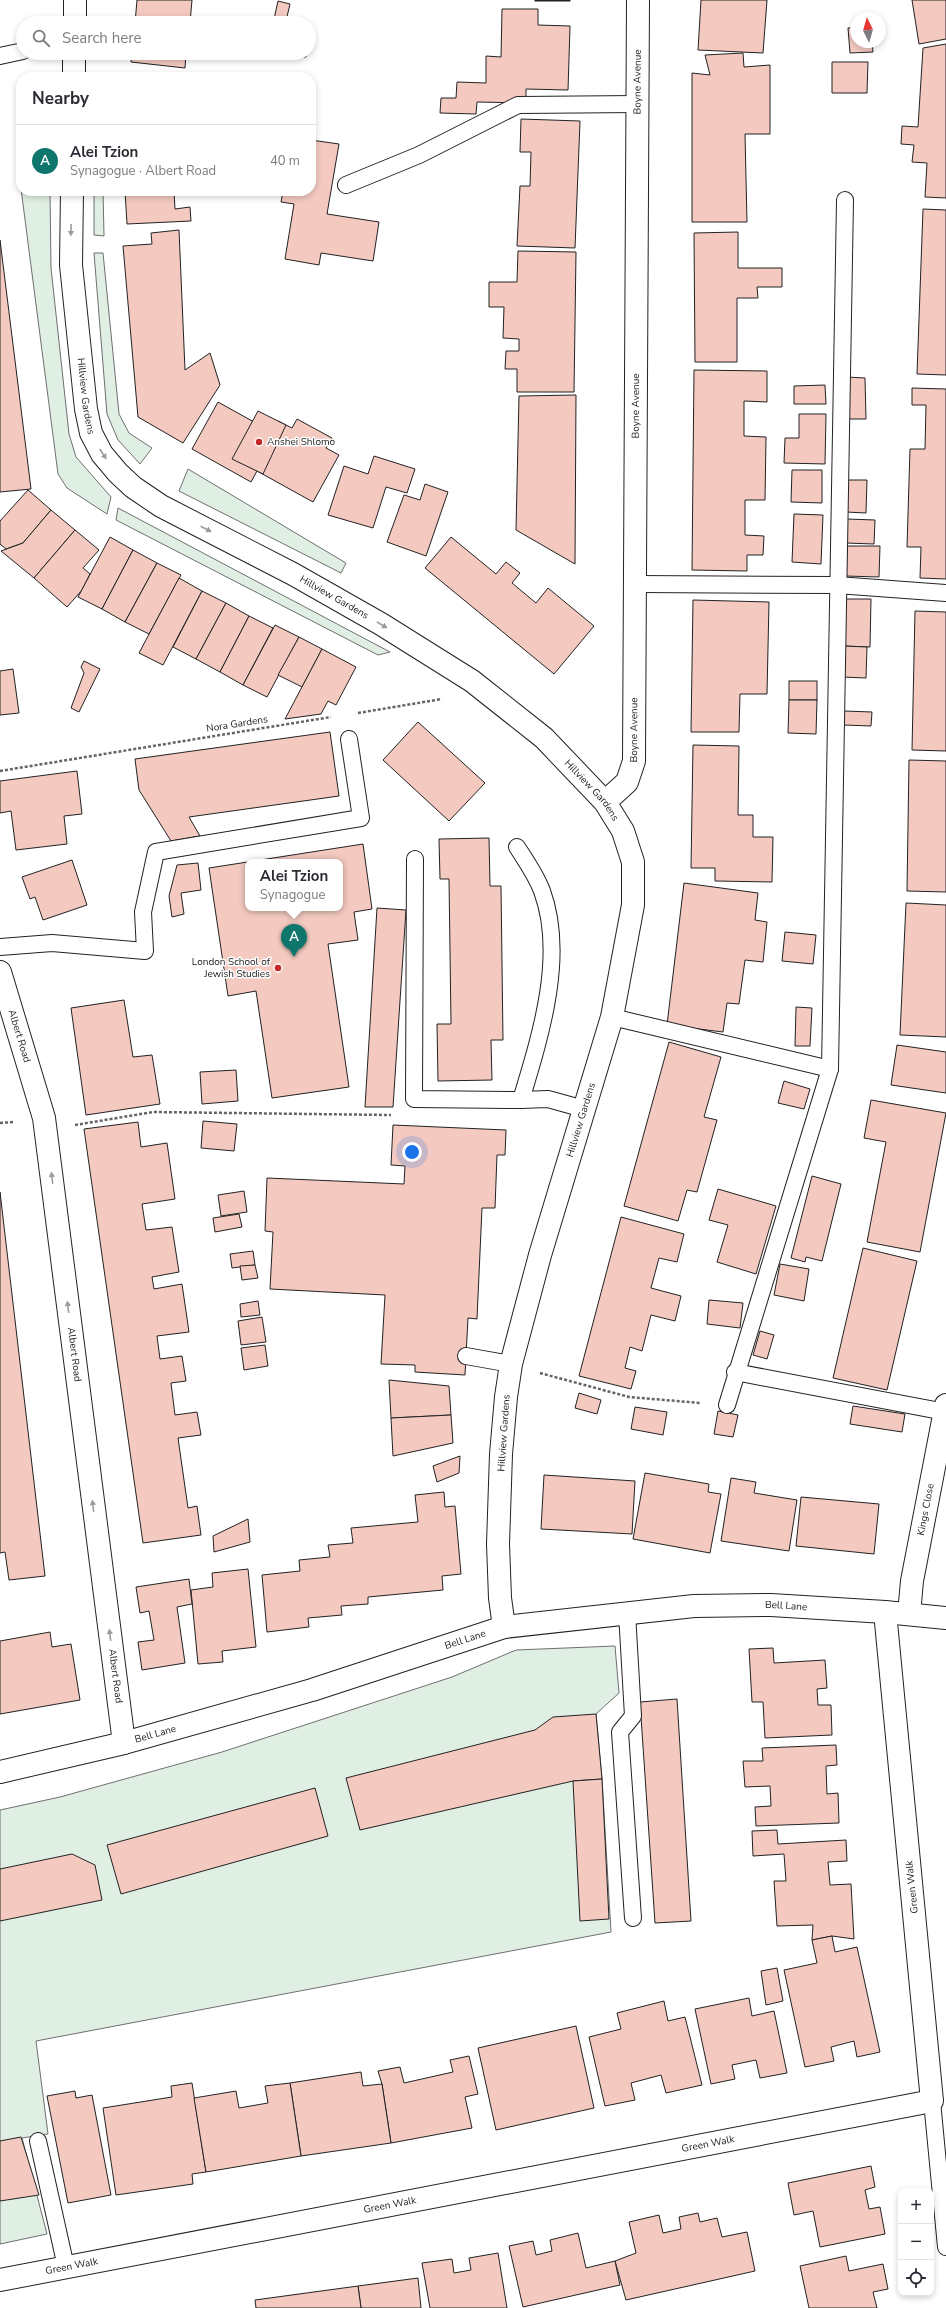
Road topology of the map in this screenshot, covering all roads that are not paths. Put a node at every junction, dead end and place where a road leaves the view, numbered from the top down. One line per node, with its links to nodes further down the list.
1 (75, 0): 3 (street)
2 (638, 0): 8 (street, Boyne Avenue)
3 (75, 16)
4 (16, 53): 5 (lane)
5 (0, 56)
6 (74, 60): 7 (street)
7 (74, 72)
8 (638, 104): 9 (lane); 12 (street, Boyne Avenue)
9 (346, 185)
10 (72, 196): 16 (street, Hillview Gardens, one-way to 16)
11 (845, 200): 13 (lane)
12 (636, 584): 13 (lane); 16 (street, Boyne Avenue)
13 (837, 585): 14 (lane); 22 (lane)
14 (946, 593)
15 (348, 739): 19 (lane)
16 (605, 802): 21 (street, Hillview Gardens)
17 (517, 847): 23 (lane)
18 (415, 859): 23 (lane)
19 (0, 948)
20 (0, 972): 35 (street, Albert Road, one-way to 20)
21 (612, 1017): 22 (lane); 24 (street, Hillview Gardens)
22 (830, 1069): 27 (lane)
23 (521, 1100): 24 (lane)
24 (584, 1109): 26 (street, Hillview Gardens)
25 (466, 1356): 26 (lane)
26 (511, 1364): 34 (street, Hillview Gardens)
27 (736, 1372): 28 (lane); 29 (lane)
28 (727, 1405)
29 (945, 1408): 32 (street, Kings Close)
30 (885, 1612): 31 (street, Bell Lane); 32 (street, Bell Lane); 38 (street, Green Walk)
31 (627, 1613): 34 (street, Bell Lane); 37 (lane)
32 (909, 1614): 33 (street, Bell Lane)
33 (946, 1618)
34 (504, 1627): 35 (street, Bell Lane)
35 (124, 1743): 36 (street, Bell Lane)
36 (0, 1772)
37 (633, 1918)
38 (932, 2102): 40 (lane); 41 (street, Green Walk)
39 (38, 2141): 41 (lane)
40 (946, 2247)
41 (66, 2267): 42 (street, Green Walk)
42 (0, 2280)

